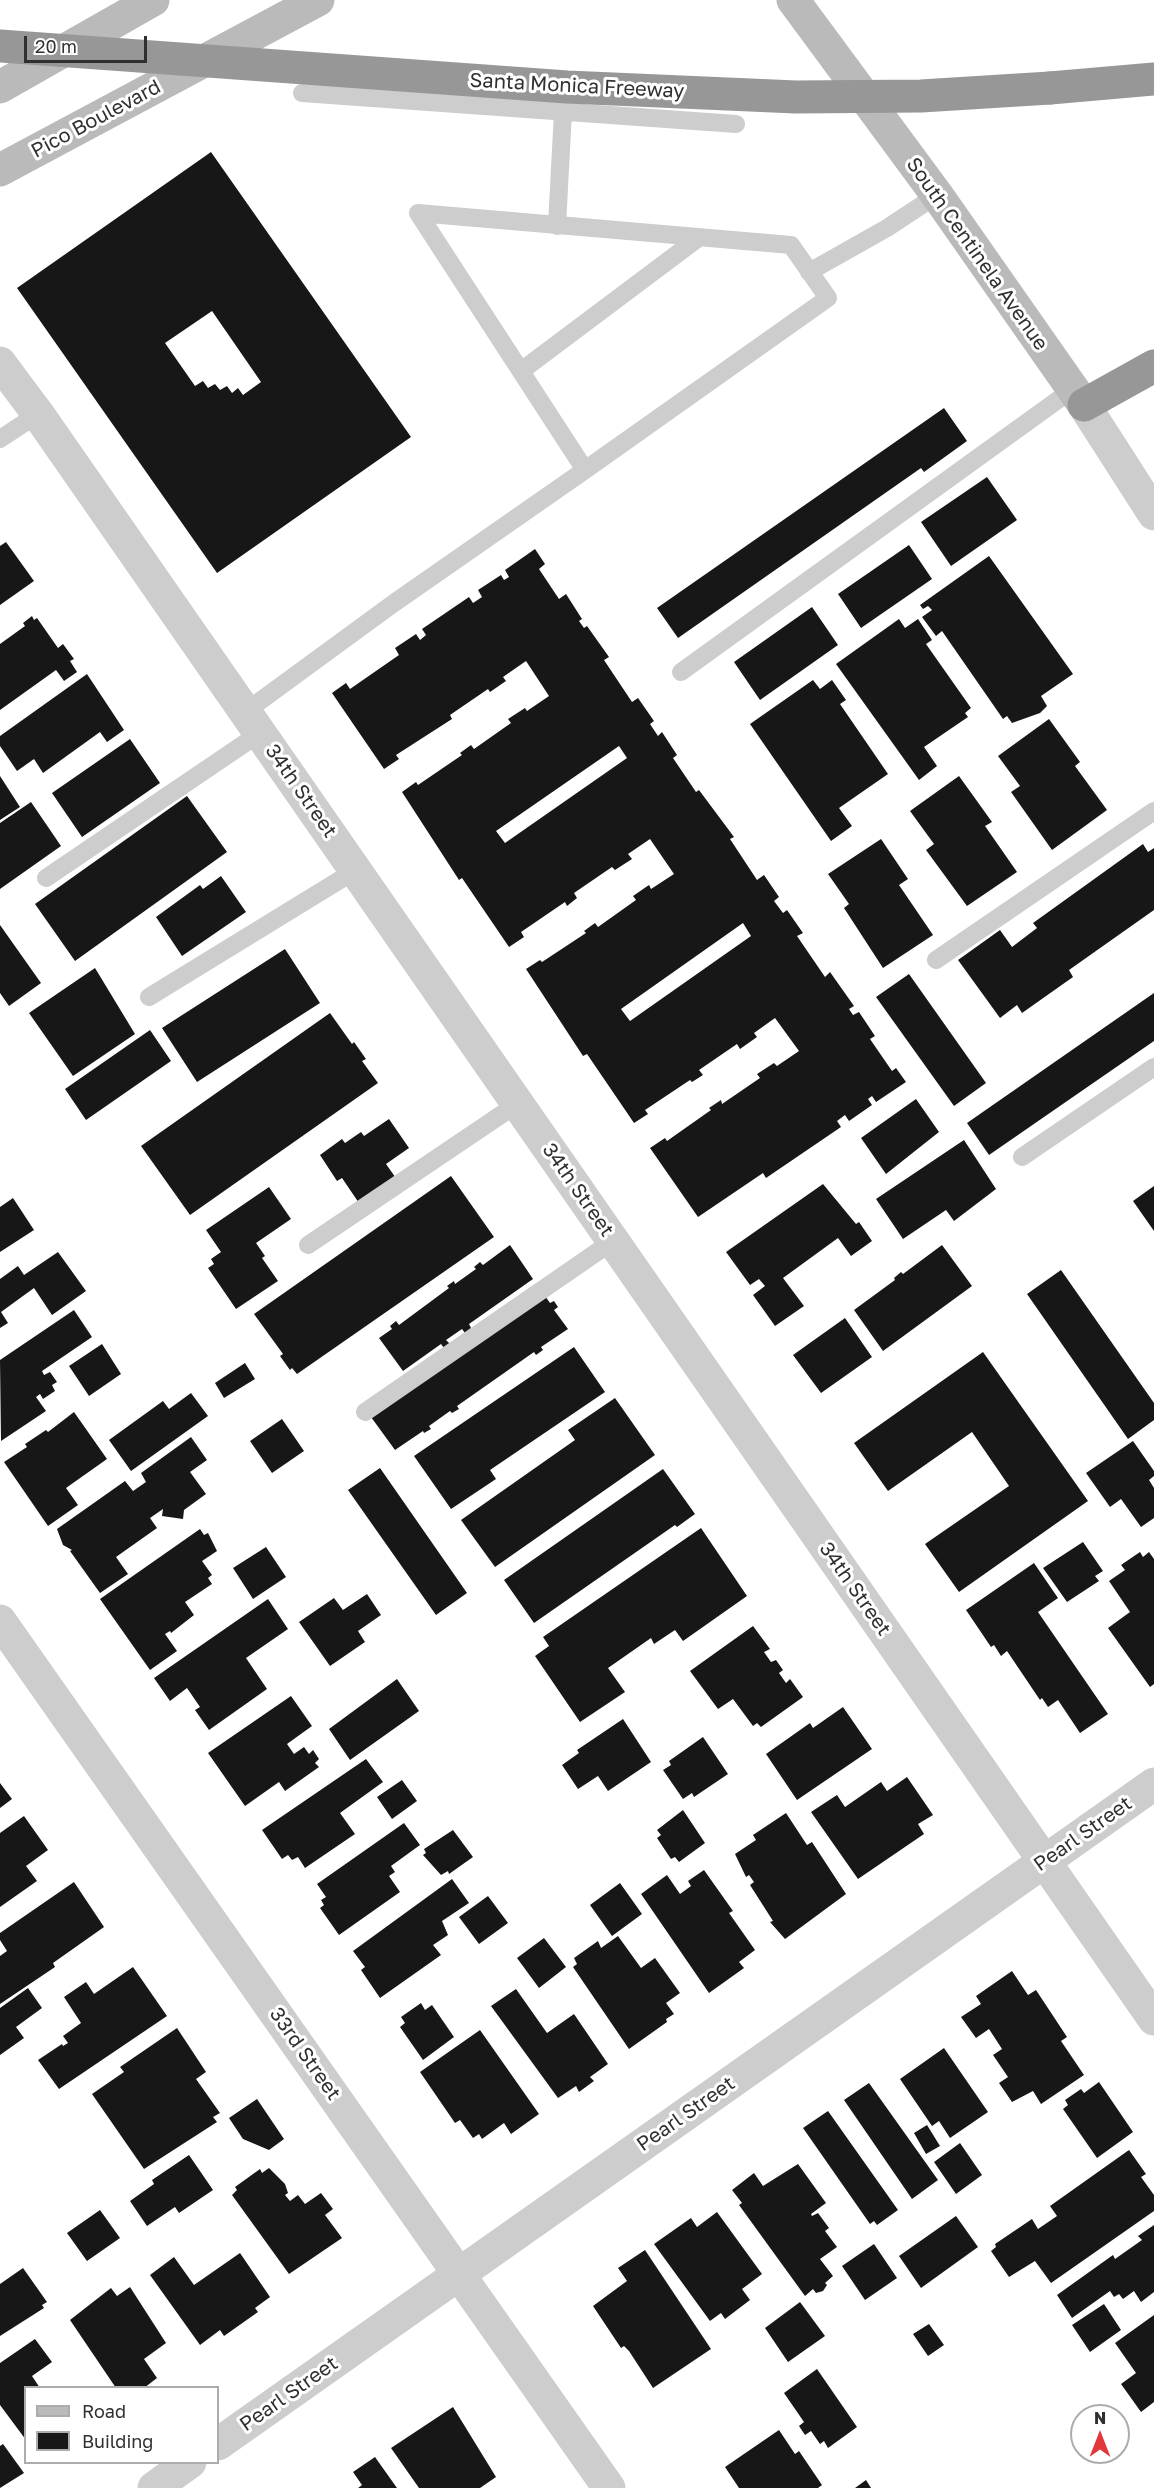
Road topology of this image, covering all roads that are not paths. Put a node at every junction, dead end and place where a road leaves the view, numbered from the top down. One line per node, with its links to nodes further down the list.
1 (153, 0): 6 (main road)
2 (318, 0): 10 (main road, Pico Boulevard)
3 (793, 0): 11 (main road, South Centinela Avenue)
4 (0, 46): 5 (highway, Santa Monica Freeway, bridge)
5 (1154, 79)
6 (0, 87)
7 (302, 93): 8 (lane)
8 (563, 111): 9 (lane); 12 (lane)
9 (736, 124)
10 (0, 170)
11 (937, 195): 14 (lane); 18 (main road, South Centinela Avenue)
12 (557, 226): 13 (lane); 17 (lane)
13 (698, 239): 14 (lane); 17 (lane)
14 (809, 272): 21 (lane)
15 (0, 363): 19 (street, 34th Street)
16 (1154, 366): 18 (highway)
17 (521, 371): 21 (lane)
18 (1079, 397): 22 (street, South Centinela Avenue); 23 (lane)
19 (38, 414): 20 (lane); 24 (street, 34th Street)
20 (0, 439)
21 (585, 470): 24 (lane)
22 (1154, 514)
23 (681, 672)
24 (253, 722): 26 (street, 34th Street); 27 (lane)
25 (1154, 811): 28 (lane)
26 (356, 870): 29 (lane); 31 (street, 34th Street)
27 (46, 878)
28 (936, 960)
29 (149, 997)
30 (1154, 1067): 32 (lane)
31 (517, 1104): 33 (street, 34th Street); 34 (lane)
32 (1022, 1157)
33 (613, 1241): 35 (lane); 38 (street, 34th Street)
34 (308, 1245)
35 (365, 1412)
36 (0, 1621): 40 (street, 33rd Street)
37 (1154, 1784): 38 (street, Pearl Street)
38 (1044, 1861): 39 (street, 34th Street); 40 (street, Pearl Street)
39 (1154, 2019)
40 (459, 2274): 41 (street, Pearl Street); 44 (street, 33rd Street)
41 (219, 2443)
42 (189, 2464): 43 (street)
43 (154, 2488)
44 (609, 2488)

